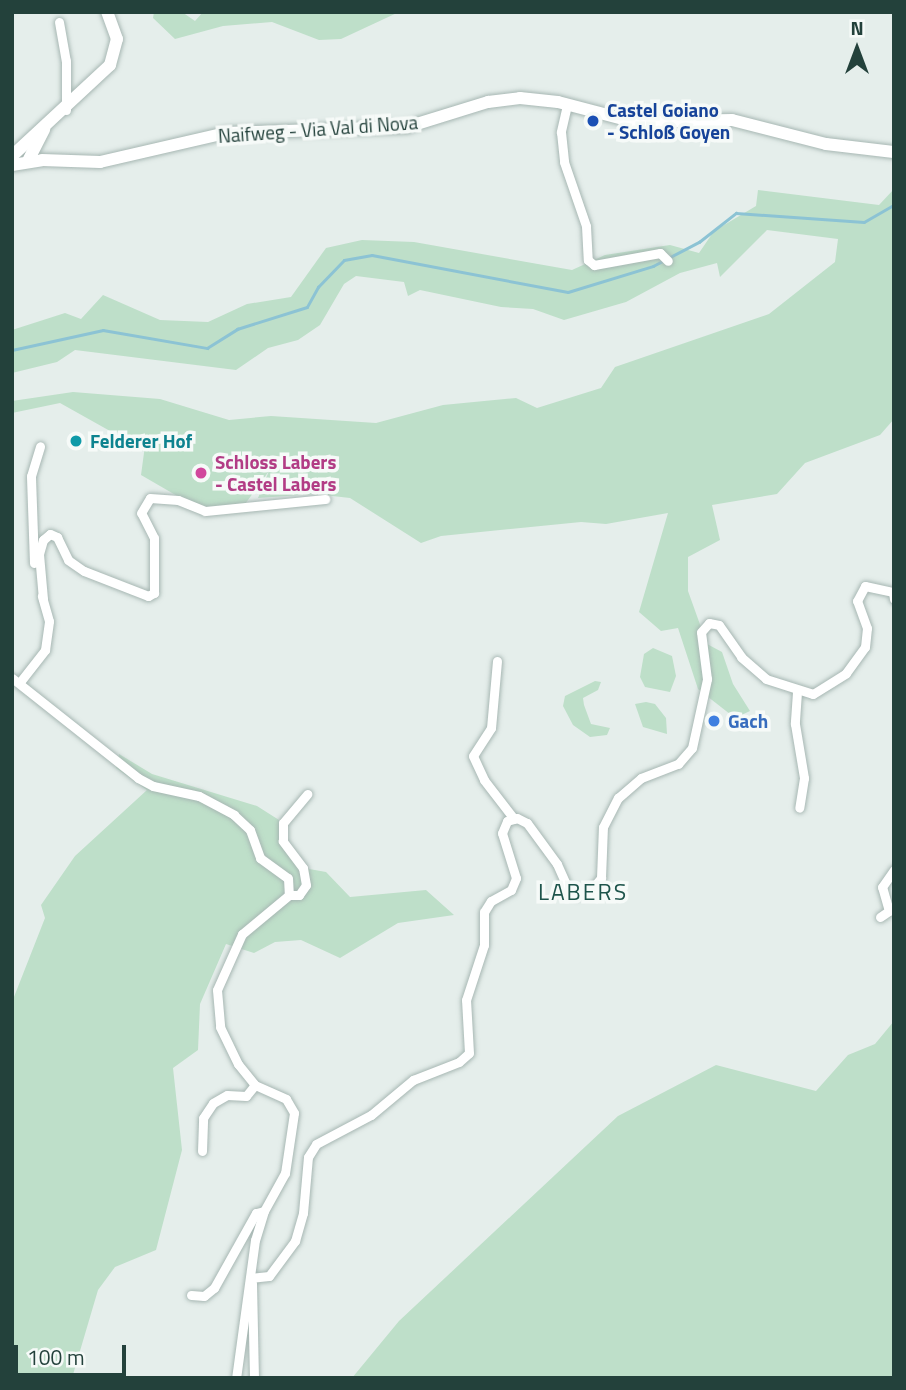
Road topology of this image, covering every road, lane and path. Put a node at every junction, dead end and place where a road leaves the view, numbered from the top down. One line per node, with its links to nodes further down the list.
1 (107, 12): 4 (main road)
2 (59, 22): 4 (street)
3 (567, 105): 7 (main road, Naifweg - Via Val di Nova); 10 (main road, Naifweg - Via Val di Nova); 12 (street)
4 (66, 110): 5 (main road)
5 (42, 133): 6 (main road); 9 (main road); 10 (main road)
6 (24, 145): 8 (main road); 9 (main road)
7 (894, 152)
8 (12, 156)
9 (28, 161): 10 (main road, Naifweg - Via Val di Nova); 11 (main road, Naifweg - Via Val di Nova)
10 (55, 161)
11 (12, 165)
12 (667, 258)
13 (40, 446): 16 (street)
14 (326, 499): 16 (street)
15 (893, 594): 19 (street)
16 (43, 599): 18 (street)
17 (497, 661): 22 (street)
18 (16, 680): 24 (street)
19 (797, 692): 21 (street); 22 (street)
20 (307, 794): 24 (street)
21 (799, 808)
22 (513, 819): 29 (street)
23 (894, 870): 25 (street)
24 (289, 895): 26 (street)
25 (880, 917)
26 (255, 1085): 27 (street); 28 (street)
27 (202, 1151)
28 (264, 1211): 29 (street); 30 (street)
29 (250, 1278): 31 (street); 32 (street)
30 (191, 1295)
31 (236, 1378)
32 (254, 1378)

